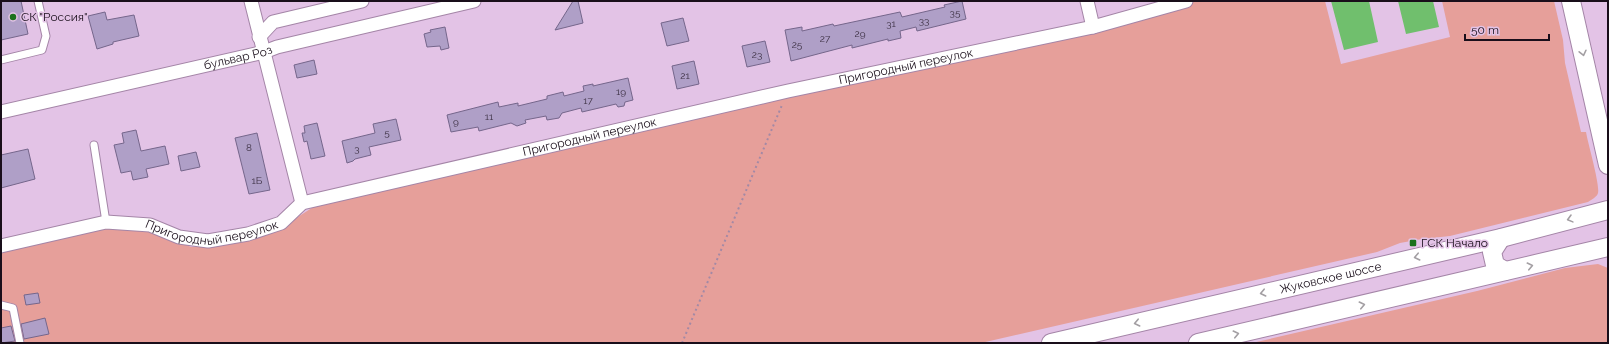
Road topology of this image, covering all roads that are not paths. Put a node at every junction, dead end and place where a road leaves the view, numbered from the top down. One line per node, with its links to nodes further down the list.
1 (38, 1): 11 (lane)
2 (251, 1): 9 (street)
3 (362, 1): 9 (street)
4 (474, 1): 10 (street, бульвар Роз)
5 (1087, 1): 8 (street)
6 (1186, 1): 8 (street, Пригородный переулок)
7 (1571, 1): 14 (main road, one-way to 14)
8 (1093, 26): 15 (street, Пригородный переулок)
9 (259, 37): 10 (street)
10 (264, 52): 12 (street, бульвар Роз); 15 (street)
11 (1, 60)
12 (1, 112)
13 (94, 144): 17 (lane)
14 (1608, 165)
15 (302, 203): 17 (street, Пригородный переулок)
16 (1608, 210): 18 (main road, Жуковское шоссе, one-way to 18)
17 (106, 222): 19 (street, Пригородный переулок)
18 (1501, 238): 21 (main road); 24 (main road, Жуковское шоссе, one-way to 24)
19 (1, 246)
20 (1608, 247): 21 (main road, one-way to 20)
21 (1505, 271): 25 (main road, one-way to 21)
22 (1, 305): 23 (lane)
23 (20, 343)
24 (1052, 343)
25 (1198, 343)

